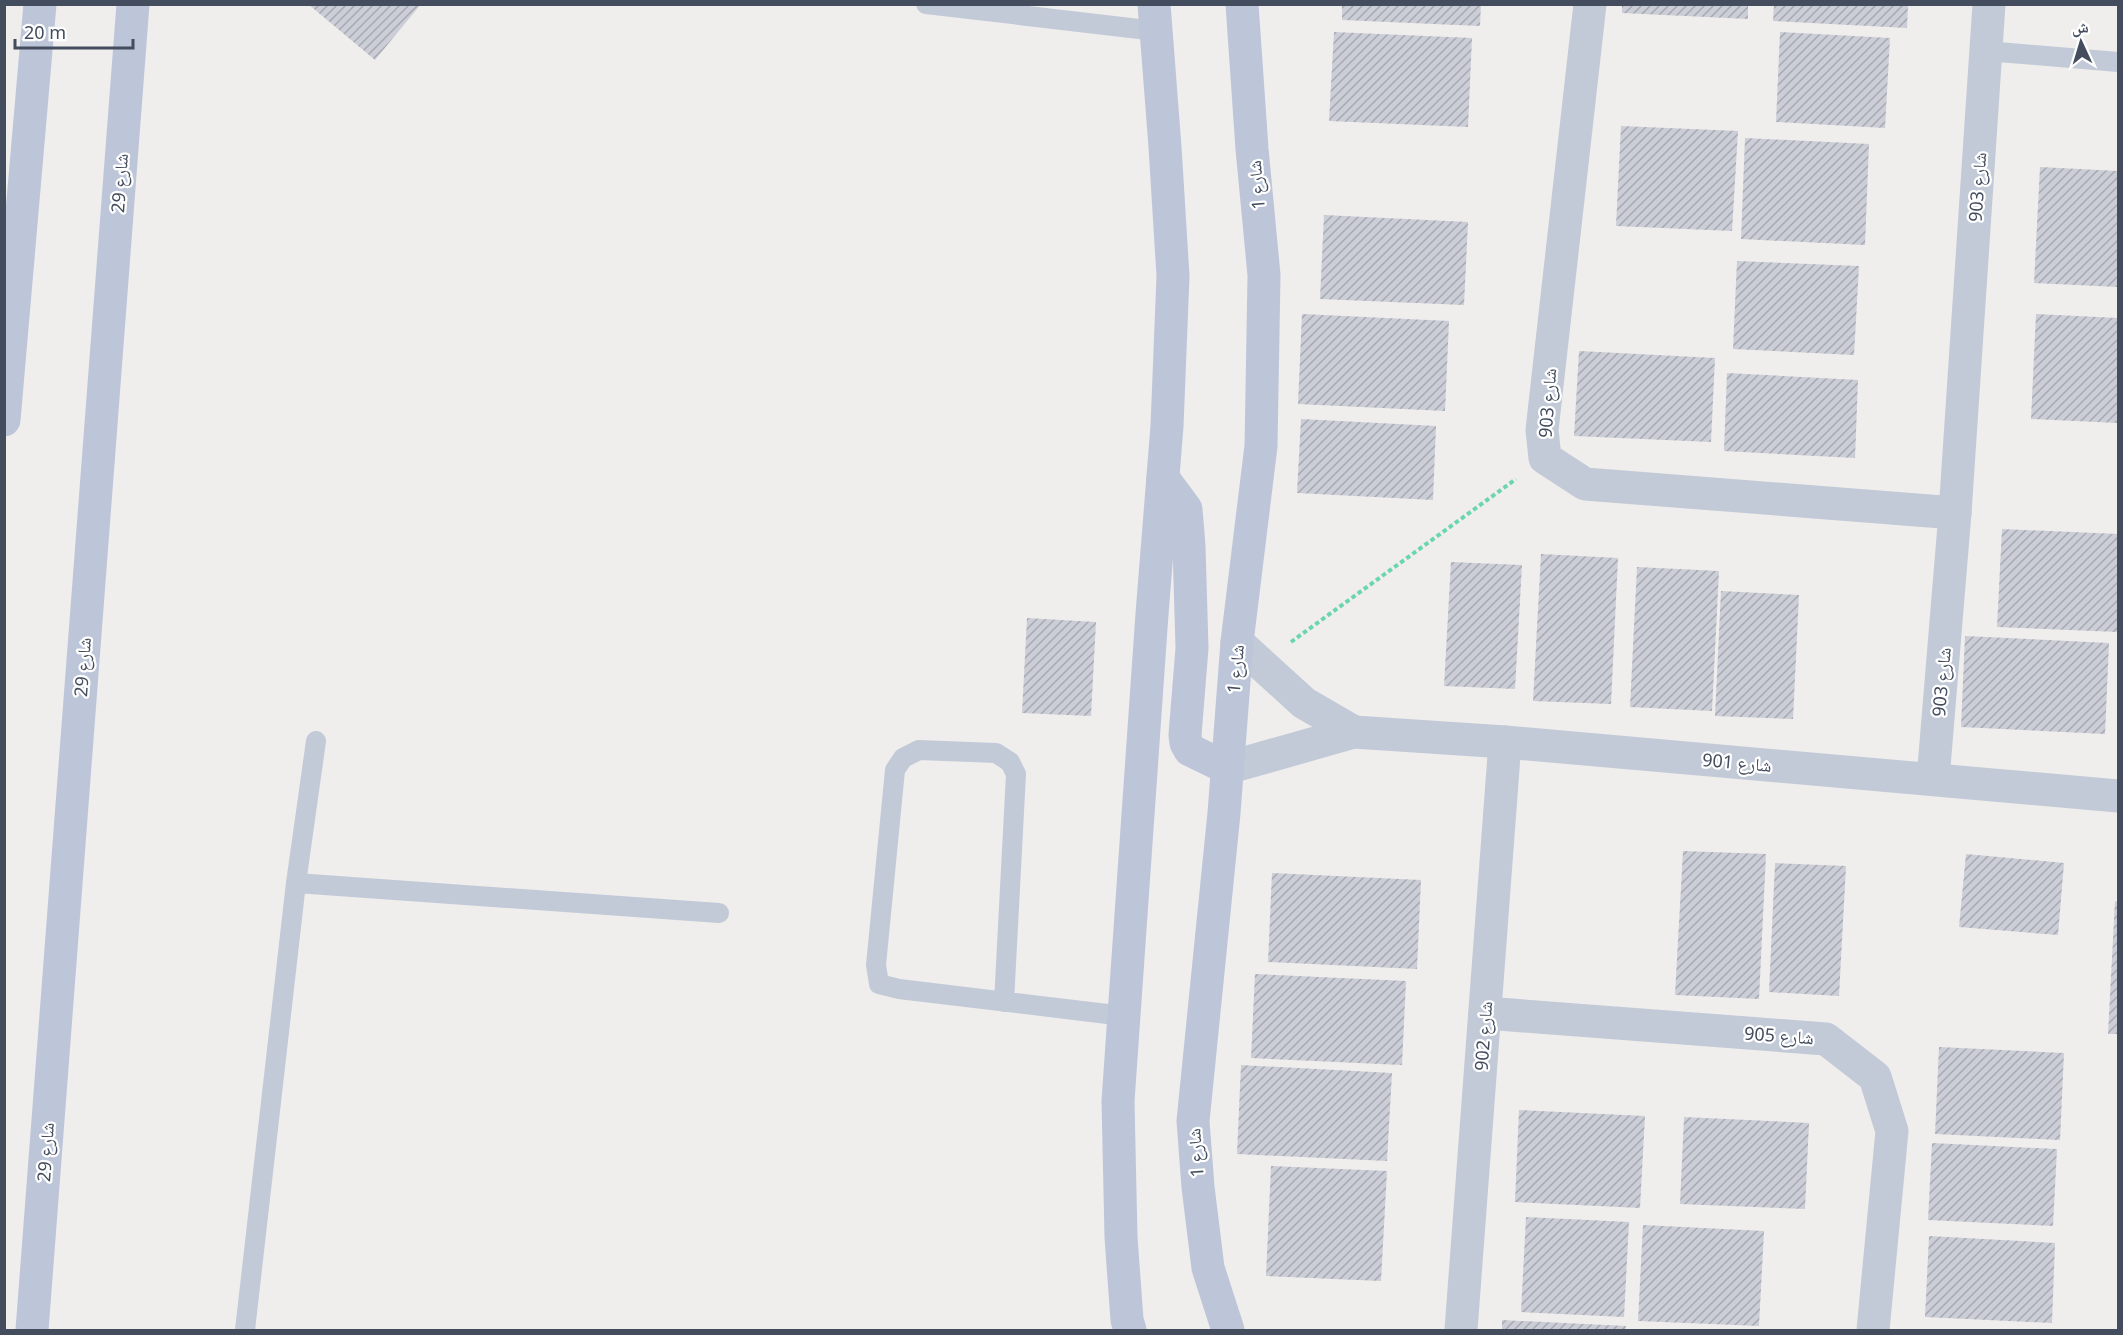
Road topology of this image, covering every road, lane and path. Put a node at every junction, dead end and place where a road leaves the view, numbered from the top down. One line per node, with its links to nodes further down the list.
1 (133, 4): 27 (street, شارع 29)
2 (926, 4): 7 (lane)
3 (1242, 4): 14 (street, شارع 1)
4 (1590, 4): 11 (street, شارع 903)
5 (1989, 4): 8 (street, شارع 903)
6 (38, 6): 10 (street)
7 (1155, 18): 12 (street)
8 (1986, 51): 9 (lane); 13 (street, شارع 903)
9 (2118, 62)
10 (4, 420)
11 (1545, 458): 13 (street, شارع 903); 15 (path)
12 (1163, 478): 19 (street); 26 (street)
13 (1955, 513): 20 (street, شارع 903)
14 (1237, 642): 15 (street, شارع 901); 19 (street, شارع 1)
15 (1261, 664): 16 (street, شارع 901)
16 (1354, 732): 18 (street, شارع 901); 19 (street, شارع 901)
17 (316, 741): 22 (lane)
18 (1505, 742): 20 (street, شارع 901); 25 (street, شارع 902)
19 (1227, 768): 30 (street, شارع 1)
20 (1933, 779): 21 (street, شارع 901)
21 (2118, 795)
22 (296, 883): 23 (lane); 28 (lane)
23 (719, 913)
24 (1004, 1002): 24 (lane); 26 (lane)
25 (1485, 1013): 31 (street, شارع 902); 32 (street, شارع 905)
26 (1124, 1016): 29 (street)
27 (32, 1330)
28 (244, 1330)
29 (1130, 1330)
30 (1228, 1330)
31 (1461, 1330)
32 (1873, 1330)

